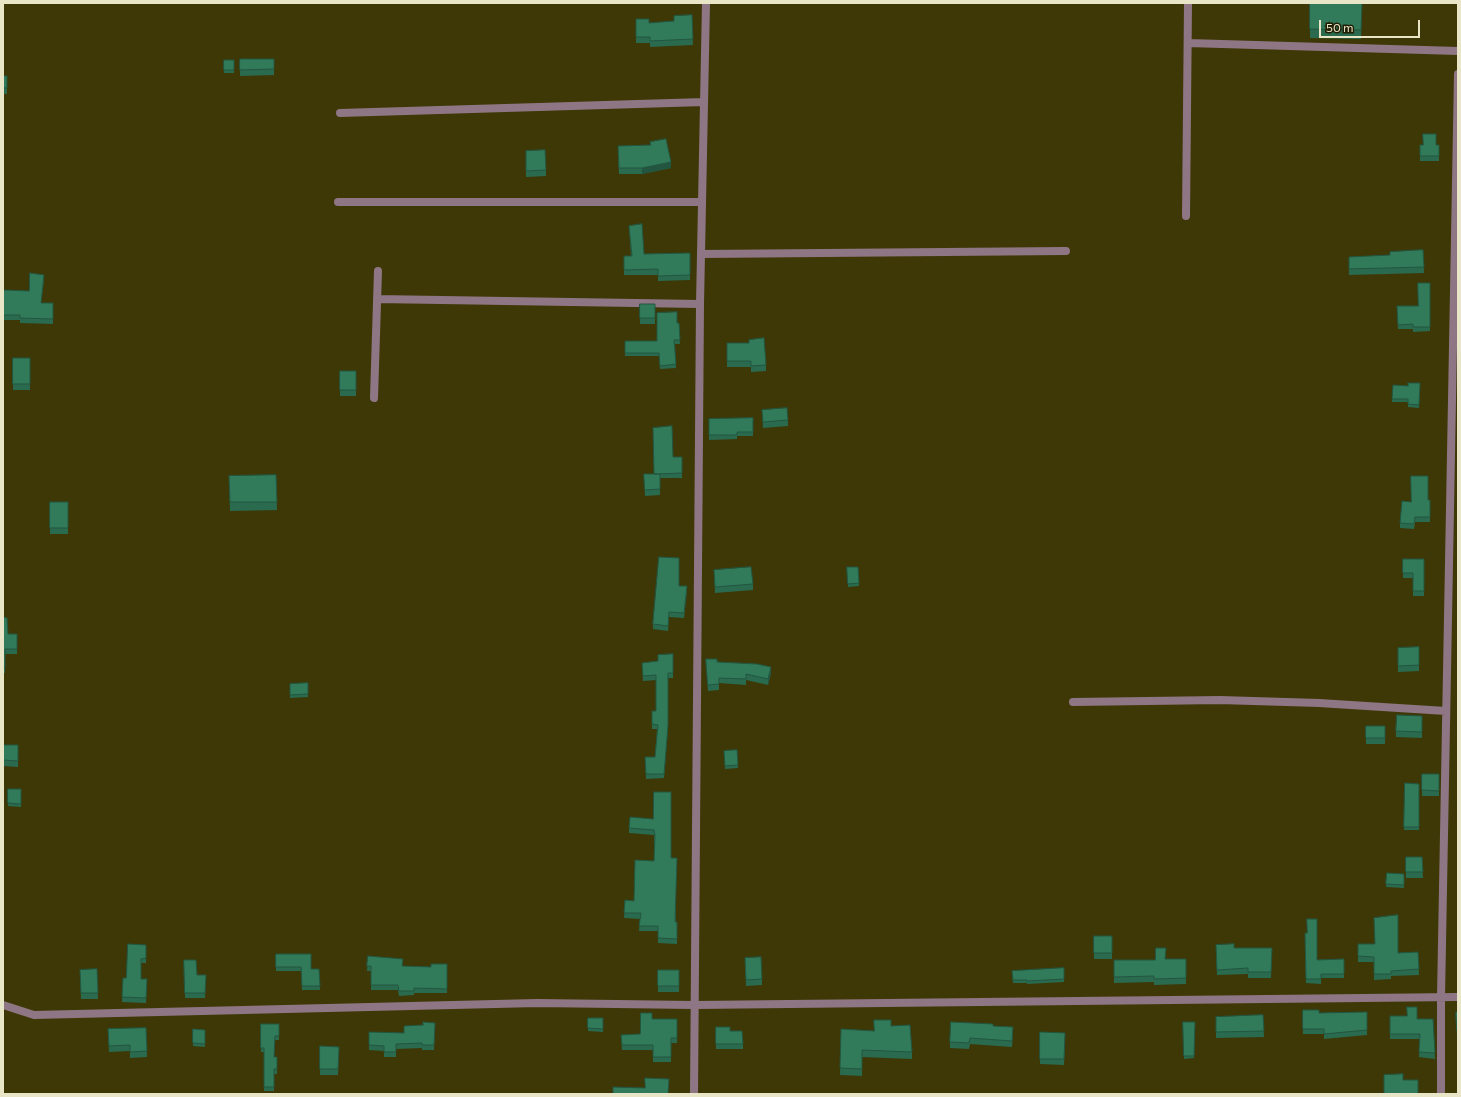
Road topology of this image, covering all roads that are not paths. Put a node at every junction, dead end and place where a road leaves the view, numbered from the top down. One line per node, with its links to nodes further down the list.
1 (706, 3): 6 (street)
2 (1188, 3): 3 (street)
3 (1188, 43): 4 (street); 11 (street)
4 (1458, 51)
5 (1458, 74): 8 (street)
6 (704, 102): 7 (street); 10 (street)
7 (340, 113)
8 (1457, 200): 19 (street)
9 (338, 202): 10 (street)
10 (702, 202): 13 (street)
11 (1186, 216)
12 (1066, 251): 13 (street)
13 (701, 254): 16 (street)
14 (378, 271): 15 (street)
15 (377, 299): 16 (street); 17 (street)
16 (700, 304): 23 (street)
17 (374, 398)
18 (1073, 702): 19 (street)
19 (1446, 711): 20 (street)
20 (1441, 997): 21 (street); 23 (street); 25 (street)
21 (1458, 997)
22 (3, 1005): 23 (street)
23 (694, 1005): 24 (street)
24 (694, 1094)
25 (1441, 1094)

